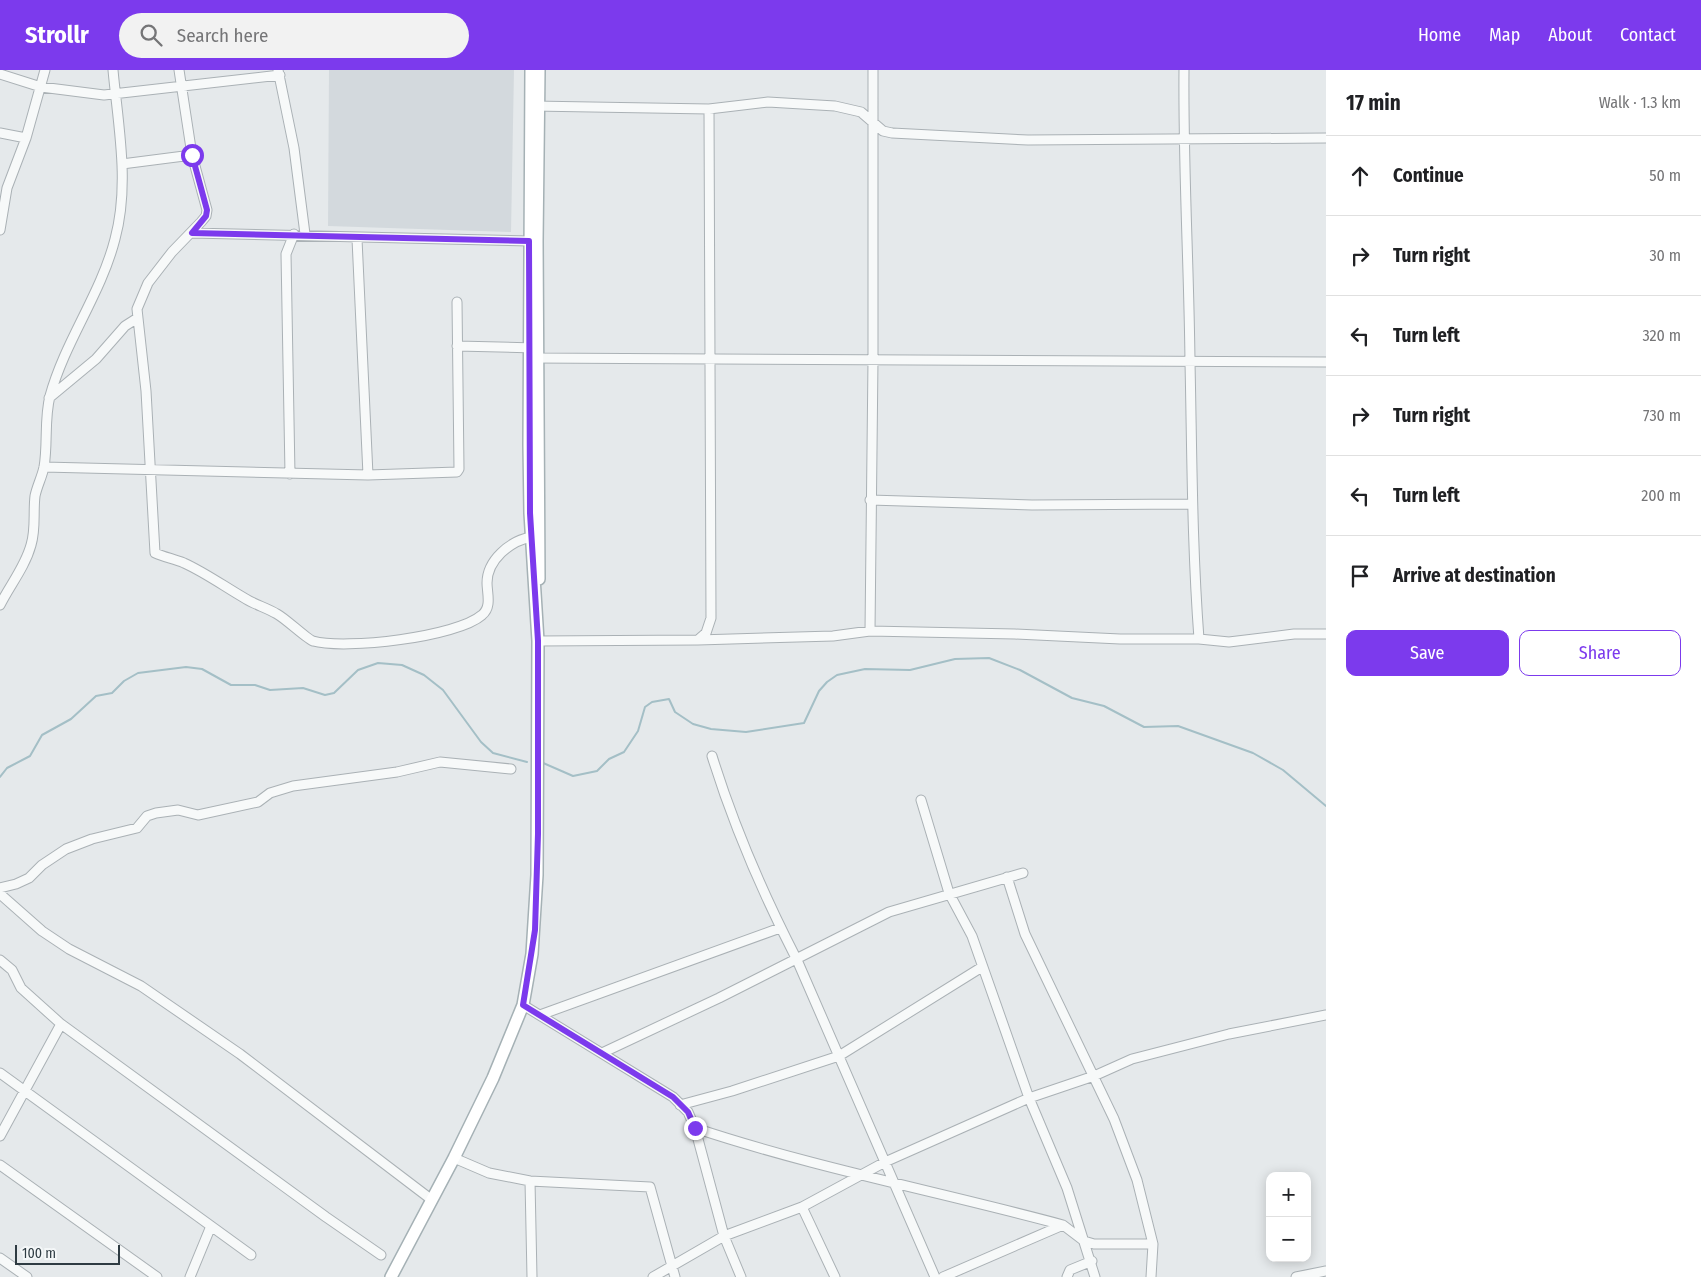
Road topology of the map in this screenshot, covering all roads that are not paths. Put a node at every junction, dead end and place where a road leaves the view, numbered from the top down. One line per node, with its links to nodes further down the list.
1 (45, 70): 10 (street)
2 (113, 70): 12 (street)
3 (179, 70): 11 (street)
4 (532, 70): 13 (main road)
5 (540, 70): 13 (main road)
6 (873, 70): 15 (street)
7 (1184, 70): 19 (street)
8 (279, 72): 11 (street); 25 (street)
9 (0, 74): 10 (street)
10 (41, 87): 12 (street); 17 (street)
11 (181, 88): 12 (street); 20 (street)
12 (116, 94): 21 (street)
13 (535, 106): 14 (street); 27 (main road); 31 (main road)
14 (709, 109): 15 (street); 32 (street)
15 (873, 123): 19 (street); 33 (street)
16 (0, 133): 17 (street)
17 (26, 138): 22 (street)
18 (1326, 138): 19 (street)
19 (1183, 139): 34 (street)
20 (192, 155): 21 (street); 23 (street)
21 (122, 164): 36 (street)
22 (0, 230)
23 (192, 233): 24 (street); 29 (street)
24 (294, 234): 25 (street); 39 (street)
25 (305, 234): 26 (street)
26 (357, 239): 27 (street); 40 (street)
27 (529, 241): 31 (main road)
28 (457, 302): 30 (street)
29 (136, 318): 36 (street); 38 (street)
30 (457, 346): 31 (street); 40 (street)
31 (534, 353): 32 (street); 43 (main road); 44 (main road)
32 (710, 359): 33 (street); 49 (street)
33 (873, 360): 34 (street); 41 (street)
34 (1190, 361): 35 (street); 42 (street)
35 (1326, 362)
36 (49, 398): 37 (street)
37 (44, 467): 38 (street); 45 (street)
38 (150, 471): 39 (street); 43 (street)
39 (290, 474): 40 (street)
40 (368, 475)
41 (870, 500): 42 (street); 46 (street)
42 (1192, 504): 48 (street)
43 (531, 537): 44 (main road)
44 (536, 598): 50 (main road)
45 (0, 605)
46 (870, 631): 48 (street); 49 (street)
47 (1326, 634): 48 (street)
48 (1200, 639)
49 (698, 640): 50 (street)
50 (538, 641): 63 (main road)
51 (712, 756): 59 (street)
52 (511, 769): 56 (street)
53 (921, 800): 57 (street)
54 (1023, 873): 55 (street)
55 (1007, 877): 57 (street); 70 (street)
56 (0, 888)
57 (949, 893): 61 (street); 62 (street)
58 (0, 894): 82 (street)
59 (780, 928): 61 (street); 64 (street)
60 (0, 960): 66 (street)
61 (797, 960): 67 (street); 68 (street)
62 (982, 967): 68 (street); 72 (street)
63 (523, 1005): 64 (street); 76 (main road)
64 (540, 1015): 67 (street)
65 (1326, 1015): 70 (street)
66 (61, 1024): 71 (street); 90 (street)
67 (602, 1053): 73 (street)
68 (839, 1056): 73 (street); 77 (street)
69 (0, 1074): 71 (street)
70 (1094, 1076): 72 (street); 88 (street)
71 (23, 1090): 75 (street); 85 (street)
72 (1030, 1098): 77 (street); 87 (street)
73 (680, 1104): 74 (street)
74 (695, 1128): 79 (street); 86 (street)
75 (0, 1136)
76 (454, 1158): 80 (street); 82 (main road)
77 (884, 1162): 79 (street); 81 (street)
78 (0, 1165): 96 (street)
79 (862, 1175): 81 (street); 83 (street)
80 (530, 1181): 93 (street); 99 (street)
81 (894, 1183): 84 (street); 104 (street)
82 (432, 1200): 98 (main road)
83 (802, 1207): 86 (street); 103 (street)
84 (1063, 1225): 87 (street); 105 (street)
85 (211, 1226): 89 (street); 97 (street)
86 (724, 1236): 93 (street); 102 (street)
87 (1084, 1241): 88 (street); 92 (street)
88 (1153, 1244): 108 (street)
89 (251, 1255)
90 (381, 1255)
91 (0, 1258): 95 (street)
92 (1092, 1261): 106 (street); 107 (street)
93 (672, 1265): 100 (street); 101 (street)
94 (1326, 1272): 109 (street)
95 (27, 1277)
96 (157, 1277)
97 (190, 1277)
98 (391, 1277)
99 (532, 1277)
100 (653, 1277)
101 (675, 1277)
102 (741, 1277)
103 (836, 1277)
104 (935, 1277)
105 (943, 1277)
106 (1067, 1277)
107 (1095, 1277)
108 (1152, 1277)
109 (1296, 1277)

